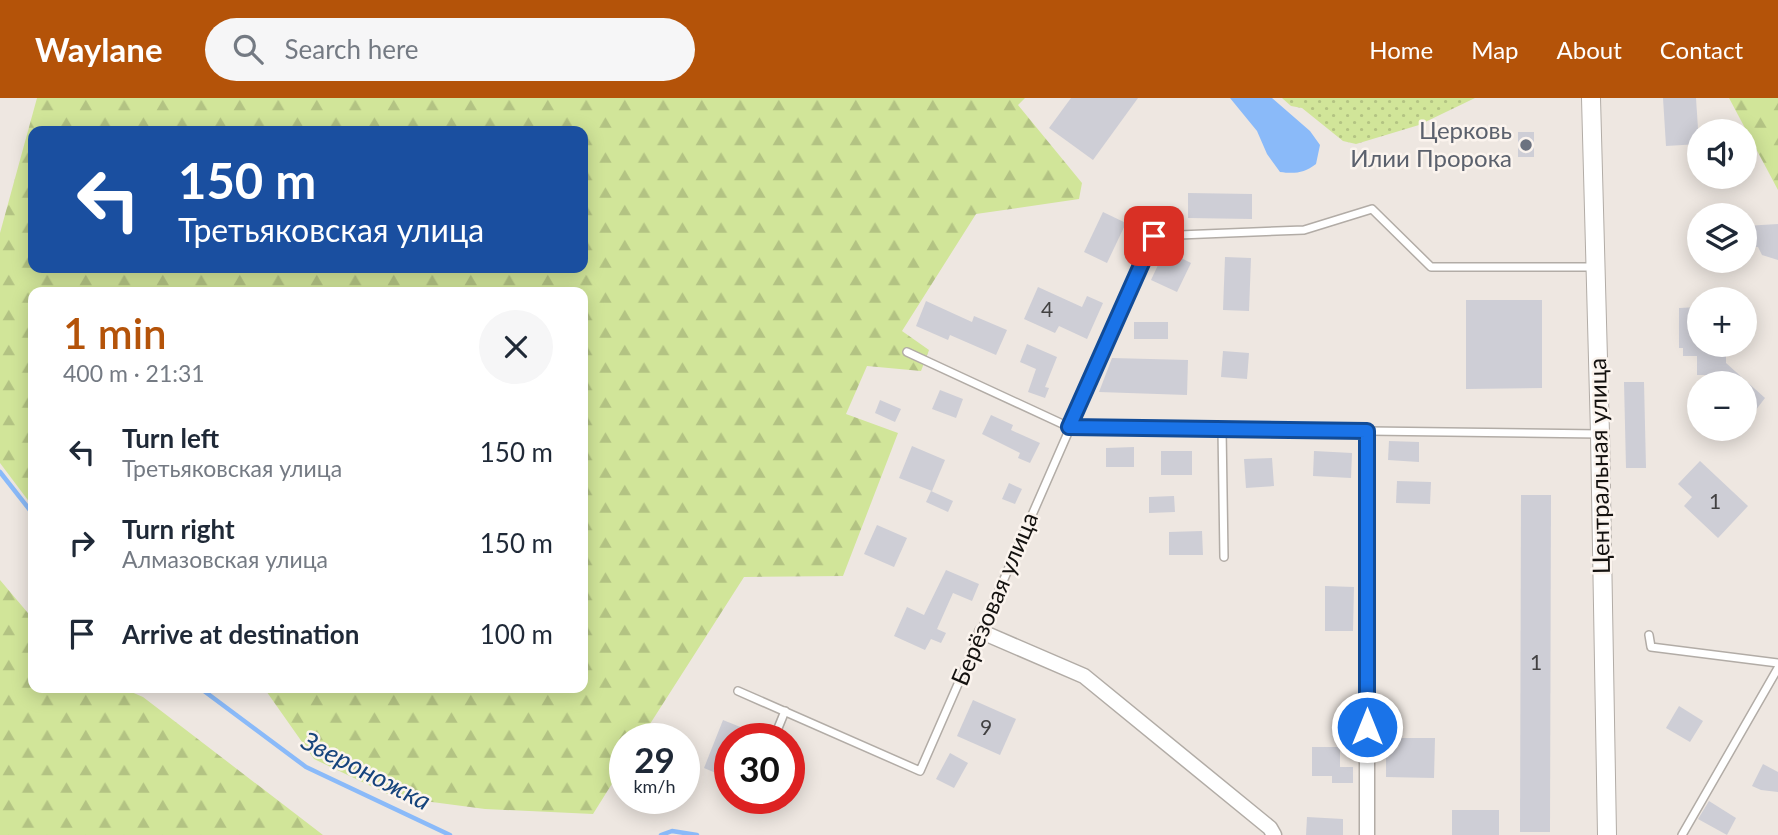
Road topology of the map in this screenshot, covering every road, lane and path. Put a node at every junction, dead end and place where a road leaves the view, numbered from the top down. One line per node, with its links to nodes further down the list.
1 (1591, 98): 2 (street, Центральная улица)
2 (1595, 267): 4 (lane, Берёзовая улица); 7 (street, Центральная улица)
3 (908, 352): 4 (lane)
4 (1069, 427): 5 (lane); 9 (lane, Берёзовая улица)
5 (1222, 429): 6 (lane); 8 (lane)
6 (1367, 431): 7 (lane); 16 (street)
7 (1601, 434): 17 (street, Центральная улица)
8 (1224, 557)
9 (982, 632): 13 (lane, Берёзовая улица); 15 (street)
10 (1649, 635): 11 (lane)
11 (1778, 665): 18 (lane)
12 (738, 691): 13 (lane)
13 (785, 711): 14 (lane)
14 (780, 723)
15 (1274, 835)
16 (1367, 835)
17 (1607, 835)
18 (1682, 835)

